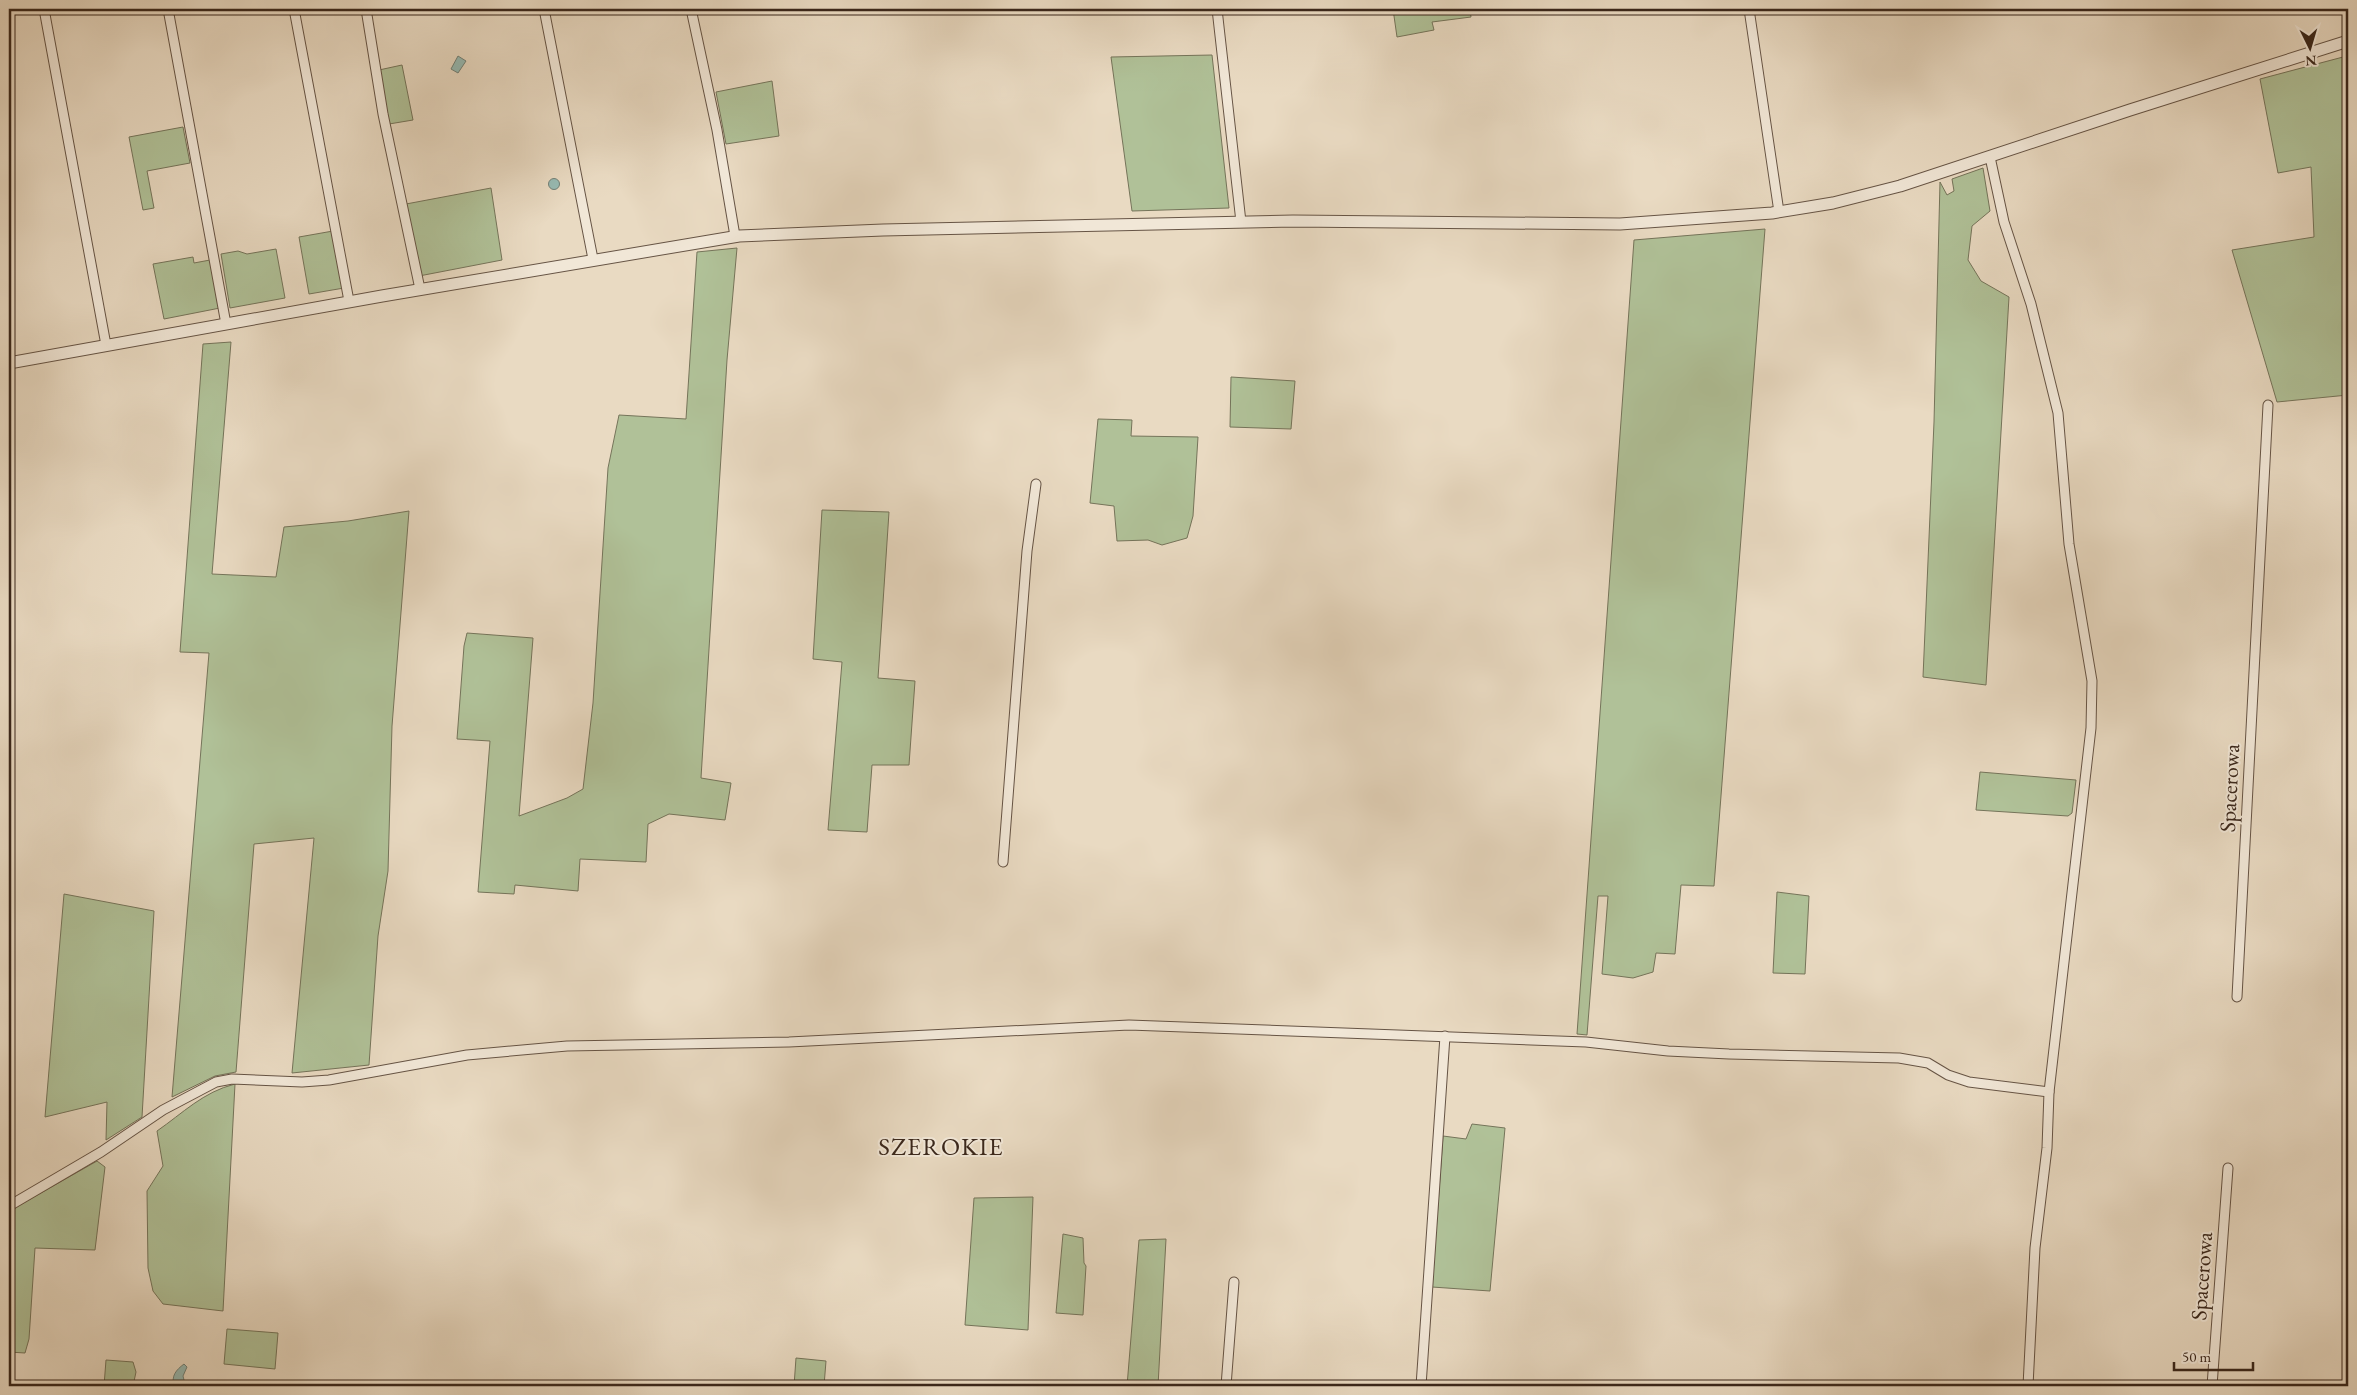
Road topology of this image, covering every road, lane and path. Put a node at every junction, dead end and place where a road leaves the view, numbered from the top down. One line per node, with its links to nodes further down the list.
1 (44, 9): 18 (street)
2 (168, 9): 17 (street)
3 (294, 9): 16 (street)
4 (366, 9): 15 (street)
5 (544, 9): 14 (street)
6 (691, 9): 13 (street)
7 (1216, 9): 12 (street)
8 (1749, 9): 11 (street)
9 (2348, 41): 10 (street)
10 (1990, 157): 11 (street); 25 (street)
11 (1779, 212): 12 (street)
12 (1241, 222): 13 (street)
13 (734, 236): 14 (street)
14 (593, 259): 15 (street)
15 (420, 289): 16 (street)
16 (349, 302): 17 (street)
17 (226, 324): 18 (street)
18 (106, 345): 19 (street)
19 (9, 363)
20 (2268, 405): 23 (street, Spacerowa)
21 (1036, 484): 22 (street)
22 (1003, 862)
23 (2237, 997)
24 (1445, 1036): 25 (street); 27 (street); 30 (street)
25 (2049, 1092): 31 (street)
26 (2228, 1168): 32 (street, Spacerowa)
27 (9, 1206)
28 (1234, 1282): 29 (street)
29 (1226, 1386)
30 (1421, 1386)
31 (2028, 1386)
32 (2212, 1386)

